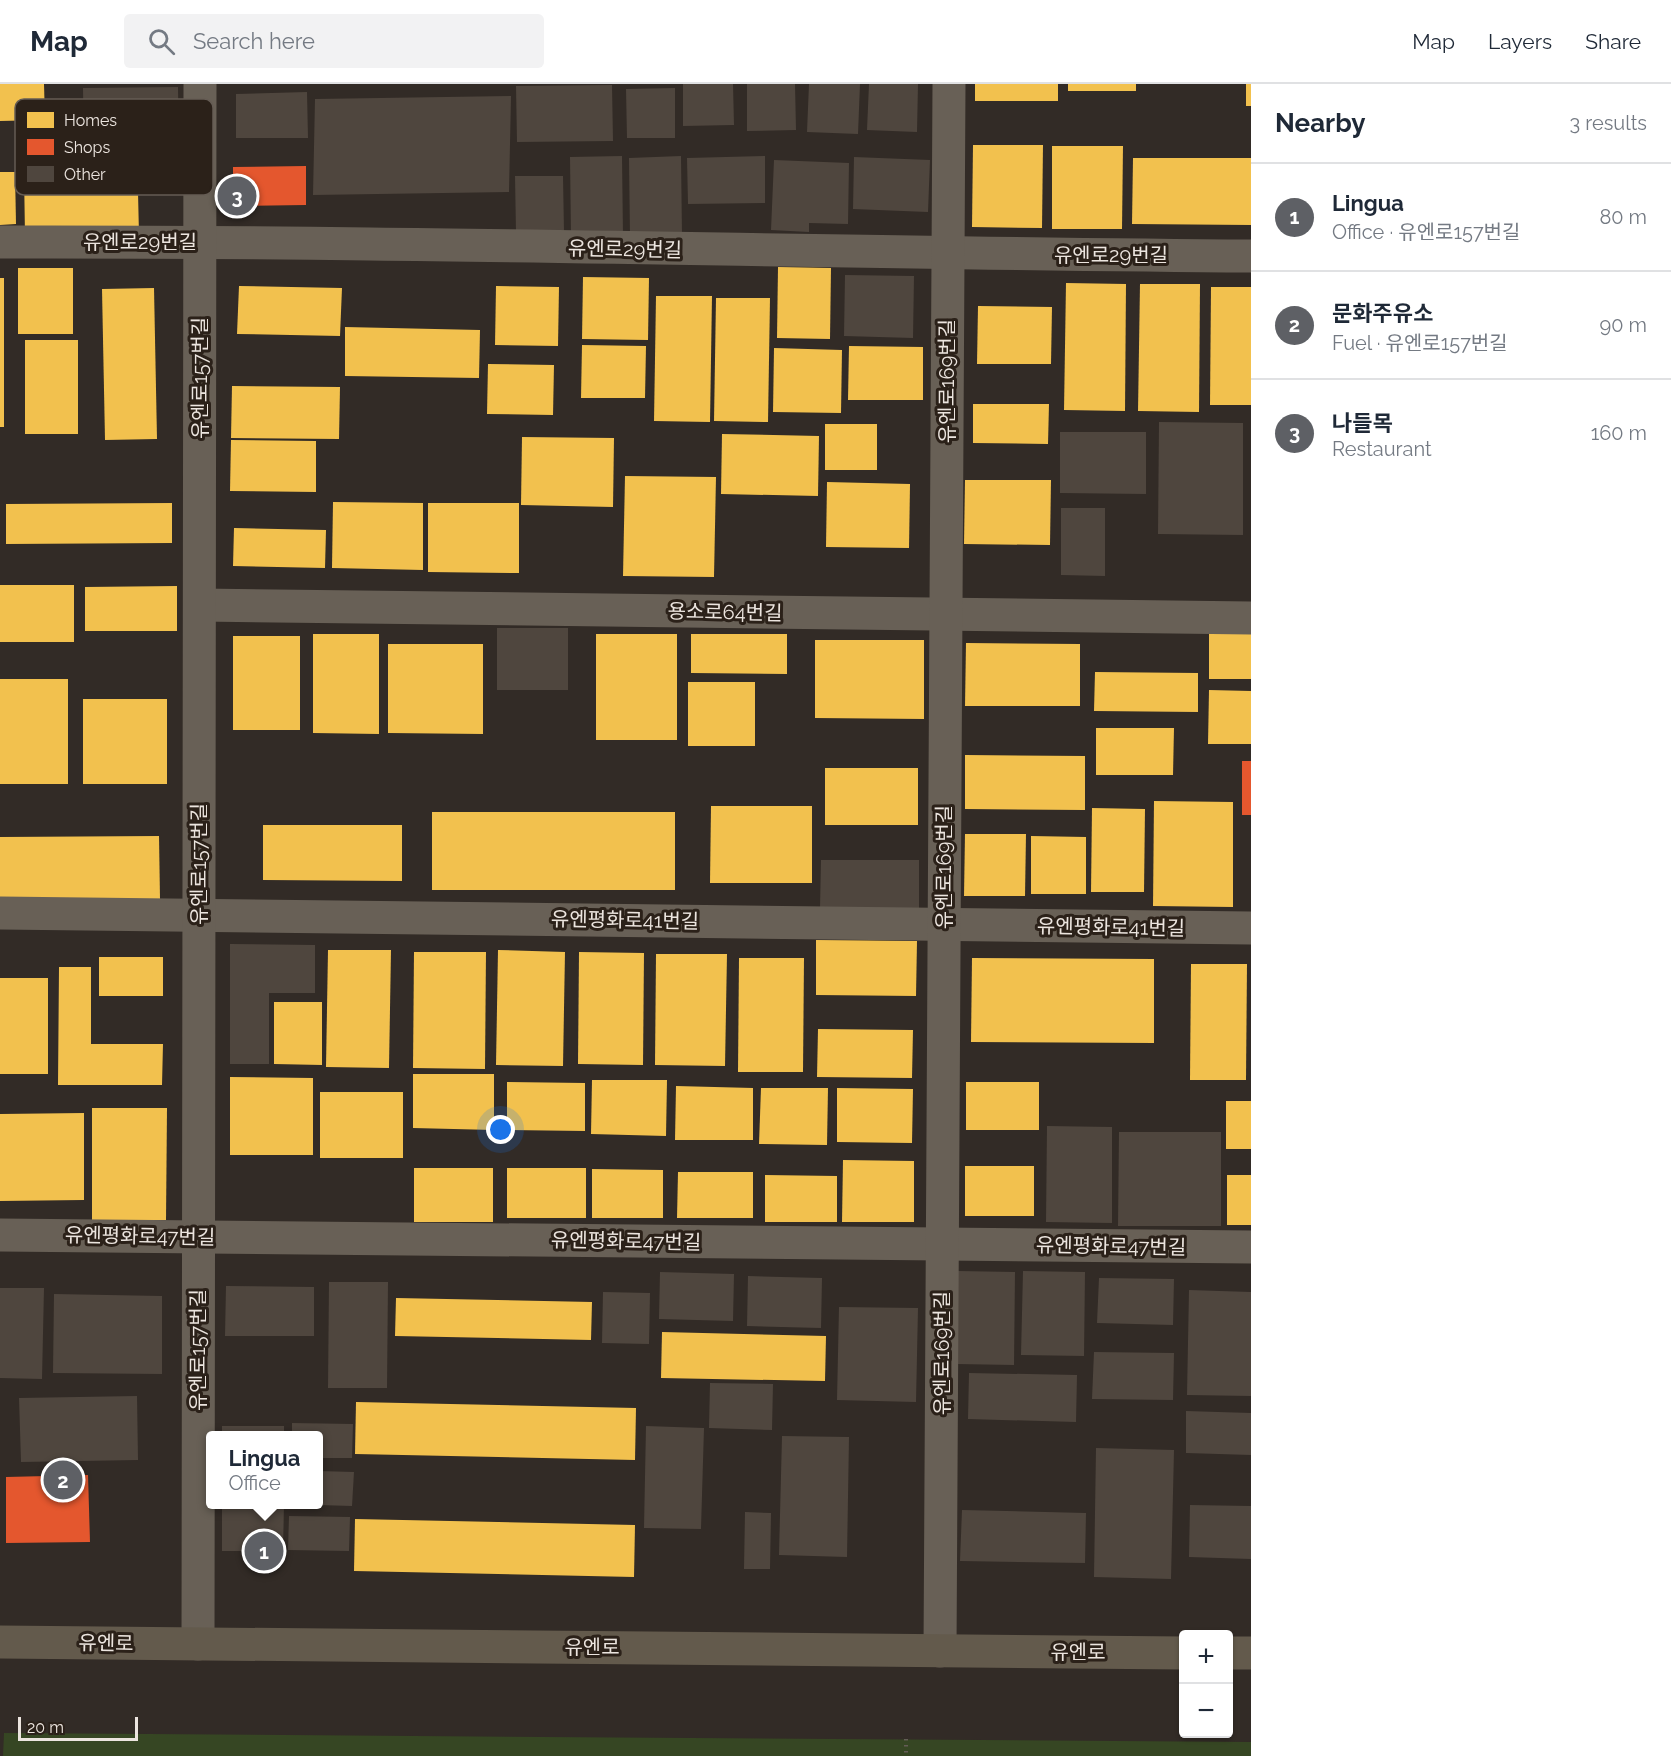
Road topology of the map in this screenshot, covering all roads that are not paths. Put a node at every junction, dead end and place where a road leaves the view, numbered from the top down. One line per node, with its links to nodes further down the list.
1 (949, 84): 5 (street, 유엔로169번길)
2 (200, 195): 4 (street, 유엔로157번길)
3 (0, 242): 4 (street, 유엔로29번길)
4 (200, 242): 5 (street, 유엔로29번길); 7 (street, 유엔로157번길)
5 (948, 254): 6 (street, 유엔로29번길); 8 (street, 유엔로169번길)
6 (1251, 256)
7 (200, 605): 8 (street, 용소로64번길); 11 (street, 유엔로157번길)
8 (946, 614): 9 (street, 용소로64번길); 12 (street, 유엔로169번길)
9 (1251, 618)
10 (0, 913): 11 (street, 유엔평화로41번길)
11 (199, 915): 12 (street, 유엔평화로41번길); 15 (street, 유엔로157번길)
12 (944, 924): 13 (street, 유엔평화로41번길); 16 (street, 유엔로169번길)
13 (1251, 928)
14 (0, 1234): 15 (street, 유엔평화로47번길)
15 (199, 1236): 16 (street, 유엔평화로47번길); 19 (street, 유엔로157번길)
16 (942, 1244): 17 (street, 유엔평화로47번길); 20 (street, 유엔로169번길)
17 (1251, 1247)
18 (0, 1642): 19 (main road, 유엔로)
19 (198, 1644): 20 (main road, 유엔로)
20 (940, 1650): 21 (main road, 유엔로)
21 (1179, 1653)
22 (1233, 1653): 23 (main road)
23 (1251, 1653)

